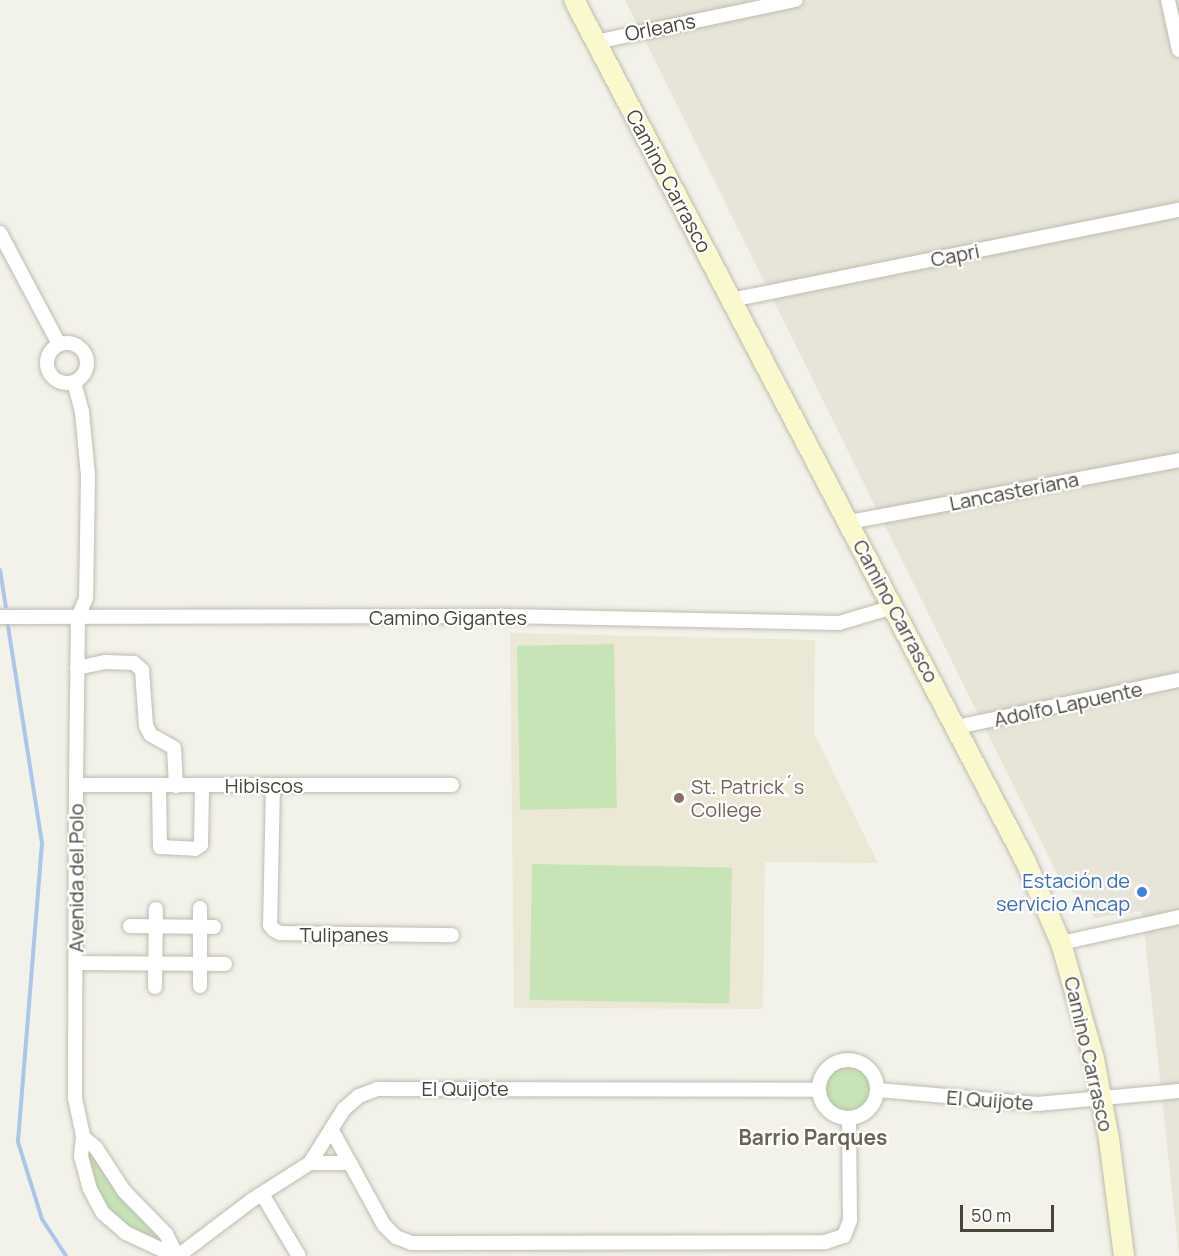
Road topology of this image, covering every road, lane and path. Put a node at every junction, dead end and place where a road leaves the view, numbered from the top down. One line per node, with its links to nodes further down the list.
1 (574, 0): 4 (main road, Camino Carrasco)
2 (796, 0): 4 (street, Orleans)
3 (1168, 0): 5 (street)
4 (596, 42): 8 (main road, Camino Carrasco)
5 (1179, 50)
6 (1179, 210): 8 (street, Capri)
7 (0, 232): 9 (street)
8 (731, 300): 12 (main road, Camino Carrasco)
9 (59, 345): 10 (street); 10 (street)
10 (74, 382): 15 (street, Avenida del Polo)
11 (1179, 460): 12 (street, Lancasteriana)
12 (849, 522): 13 (main road, Camino Carrasco)
13 (893, 607): 15 (street, Camino Gigantes); 18 (main road, Camino Carrasco)
14 (0, 617): 15 (street, Camino Gigantes)
15 (78, 618): 16 (street, Avenida del Polo)
16 (77, 668): 19 (street, Avenida del Polo); 24 (street)
17 (1179, 680): 18 (street, Adolfo Lapuente)
18 (957, 727): 32 (main road, Camino Carrasco)
19 (76, 785): 23 (street, Hibiscos); 33 (street, Avenida del Polo)
20 (202, 785): 21 (street, Hibiscos); 23 (street); 24 (street, Hibiscos)
21 (273, 785): 22 (street, Hibiscos); 31 (street, Tulipanes)
22 (453, 785)
23 (159, 786): 24 (street, Hibiscos)
24 (176, 786)
25 (200, 908): 30 (street)
26 (156, 909): 29 (street)
27 (1179, 916): 32 (street)
28 (130, 926): 29 (street)
29 (156, 926): 30 (street); 34 (street)
30 (207, 927): 35 (street)
31 (452, 935)
32 (1061, 943): 42 (main road, Camino Carrasco)
33 (77, 963): 34 (street); 45 (street, Avenida del Polo)
34 (155, 964): 35 (street); 38 (street)
35 (200, 964): 36 (street); 37 (street)
36 (225, 964)
37 (200, 986)
38 (155, 987)
39 (819, 1089): 40 (street); 43 (street); 44 (street, El Quijote)
40 (878, 1090): 42 (street, El Quijote); 43 (street)
41 (1179, 1091): 42 (street, El Quijote)
42 (1101, 1096): 51 (main road, Camino Carrasco)
43 (849, 1119): 47 (street)
44 (331, 1129): 46 (street, El Quijote); 47 (street)
45 (83, 1137): 49 (street); 49 (street, Avenida del Polo)
46 (310, 1163): 47 (street); 48 (street, El Quijote)
47 (350, 1163)
48 (261, 1194): 49 (street, El Quijote); 50 (street)
49 (177, 1256)
50 (299, 1256)
51 (1124, 1256)

